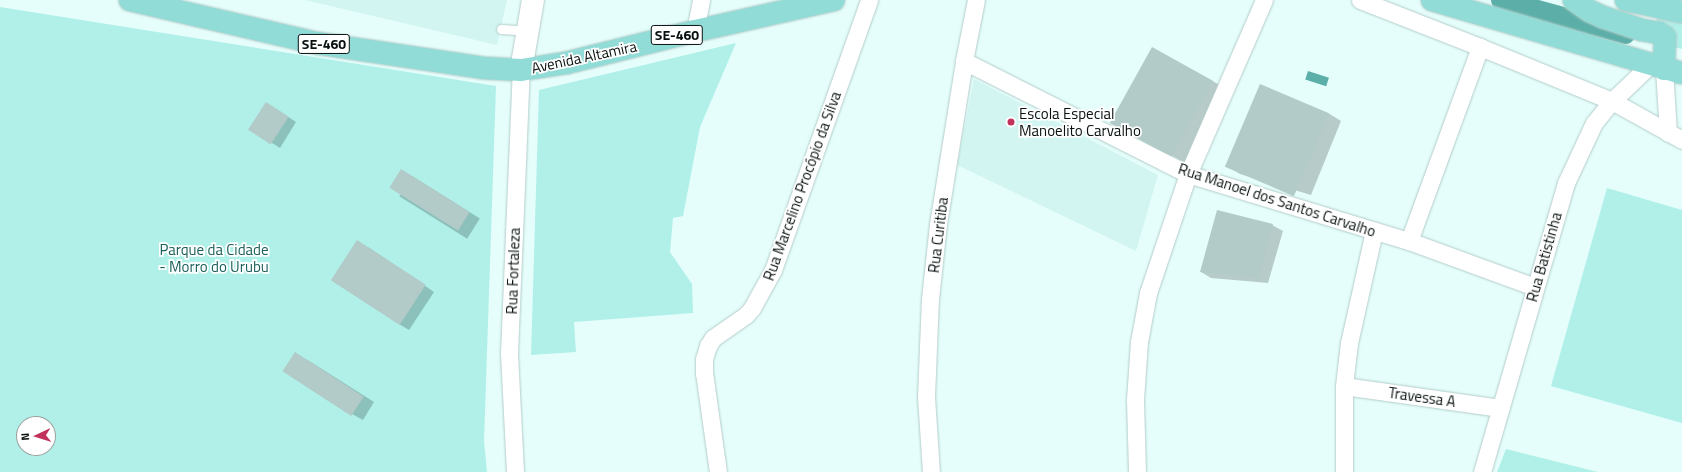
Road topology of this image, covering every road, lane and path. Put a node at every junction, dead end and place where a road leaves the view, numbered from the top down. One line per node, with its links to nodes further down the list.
1 (130, 0): 19 (main road, SE-460)
2 (533, 0): 14 (main road)
3 (701, 0): 15 (street)
4 (834, 0): 15 (main road, Avenida Altamira / SE-460)
5 (869, 0): 29 (street, Rua Marcelino Procópio da Silva)
6 (976, 0): 17 (street, Rua Curitiba)
7 (1264, 0): 22 (street)
8 (1360, 0): 16 (street)
9 (1432, 0): 18 (main road)
10 (1574, 0): 18 (main road)
11 (1626, 0): 12 (main road)
12 (1682, 12)
13 (501, 29): 14 (lane)
14 (527, 31): 19 (main road)
15 (694, 31): 19 (main road, Avenida Altamira / SE-460)
16 (1480, 46): 20 (street); 24 (street)
17 (964, 61): 22 (street, Rua Manoel dos Santos Carvalho); 30 (street, Rua Curitiba)
18 (1665, 69): 20 (street, Rua Batistinha); 21 (street)
19 (521, 70): 28 (street, Rua Fortaleza)
20 (1612, 101): 21 (street); 25 (street, Rua Batistinha)
21 (1675, 137)
22 (1188, 174): 23 (street, Rua Manoel dos Santos Carvalho); 31 (street)
23 (1374, 231): 24 (street, Rua Manoel dos Santos Carvalho); 26 (street)
24 (1409, 241): 25 (street, Rua Manoel dos Santos Carvalho)
25 (1535, 287): 27 (street, Rua Batistinha)
26 (1344, 386): 27 (street, Travessa A); 32 (street)
27 (1500, 408): 33 (street, Rua Batistinha)
28 (515, 472)
29 (718, 472)
30 (931, 472)
31 (1137, 472)
32 (1344, 472)
33 (1482, 472)

